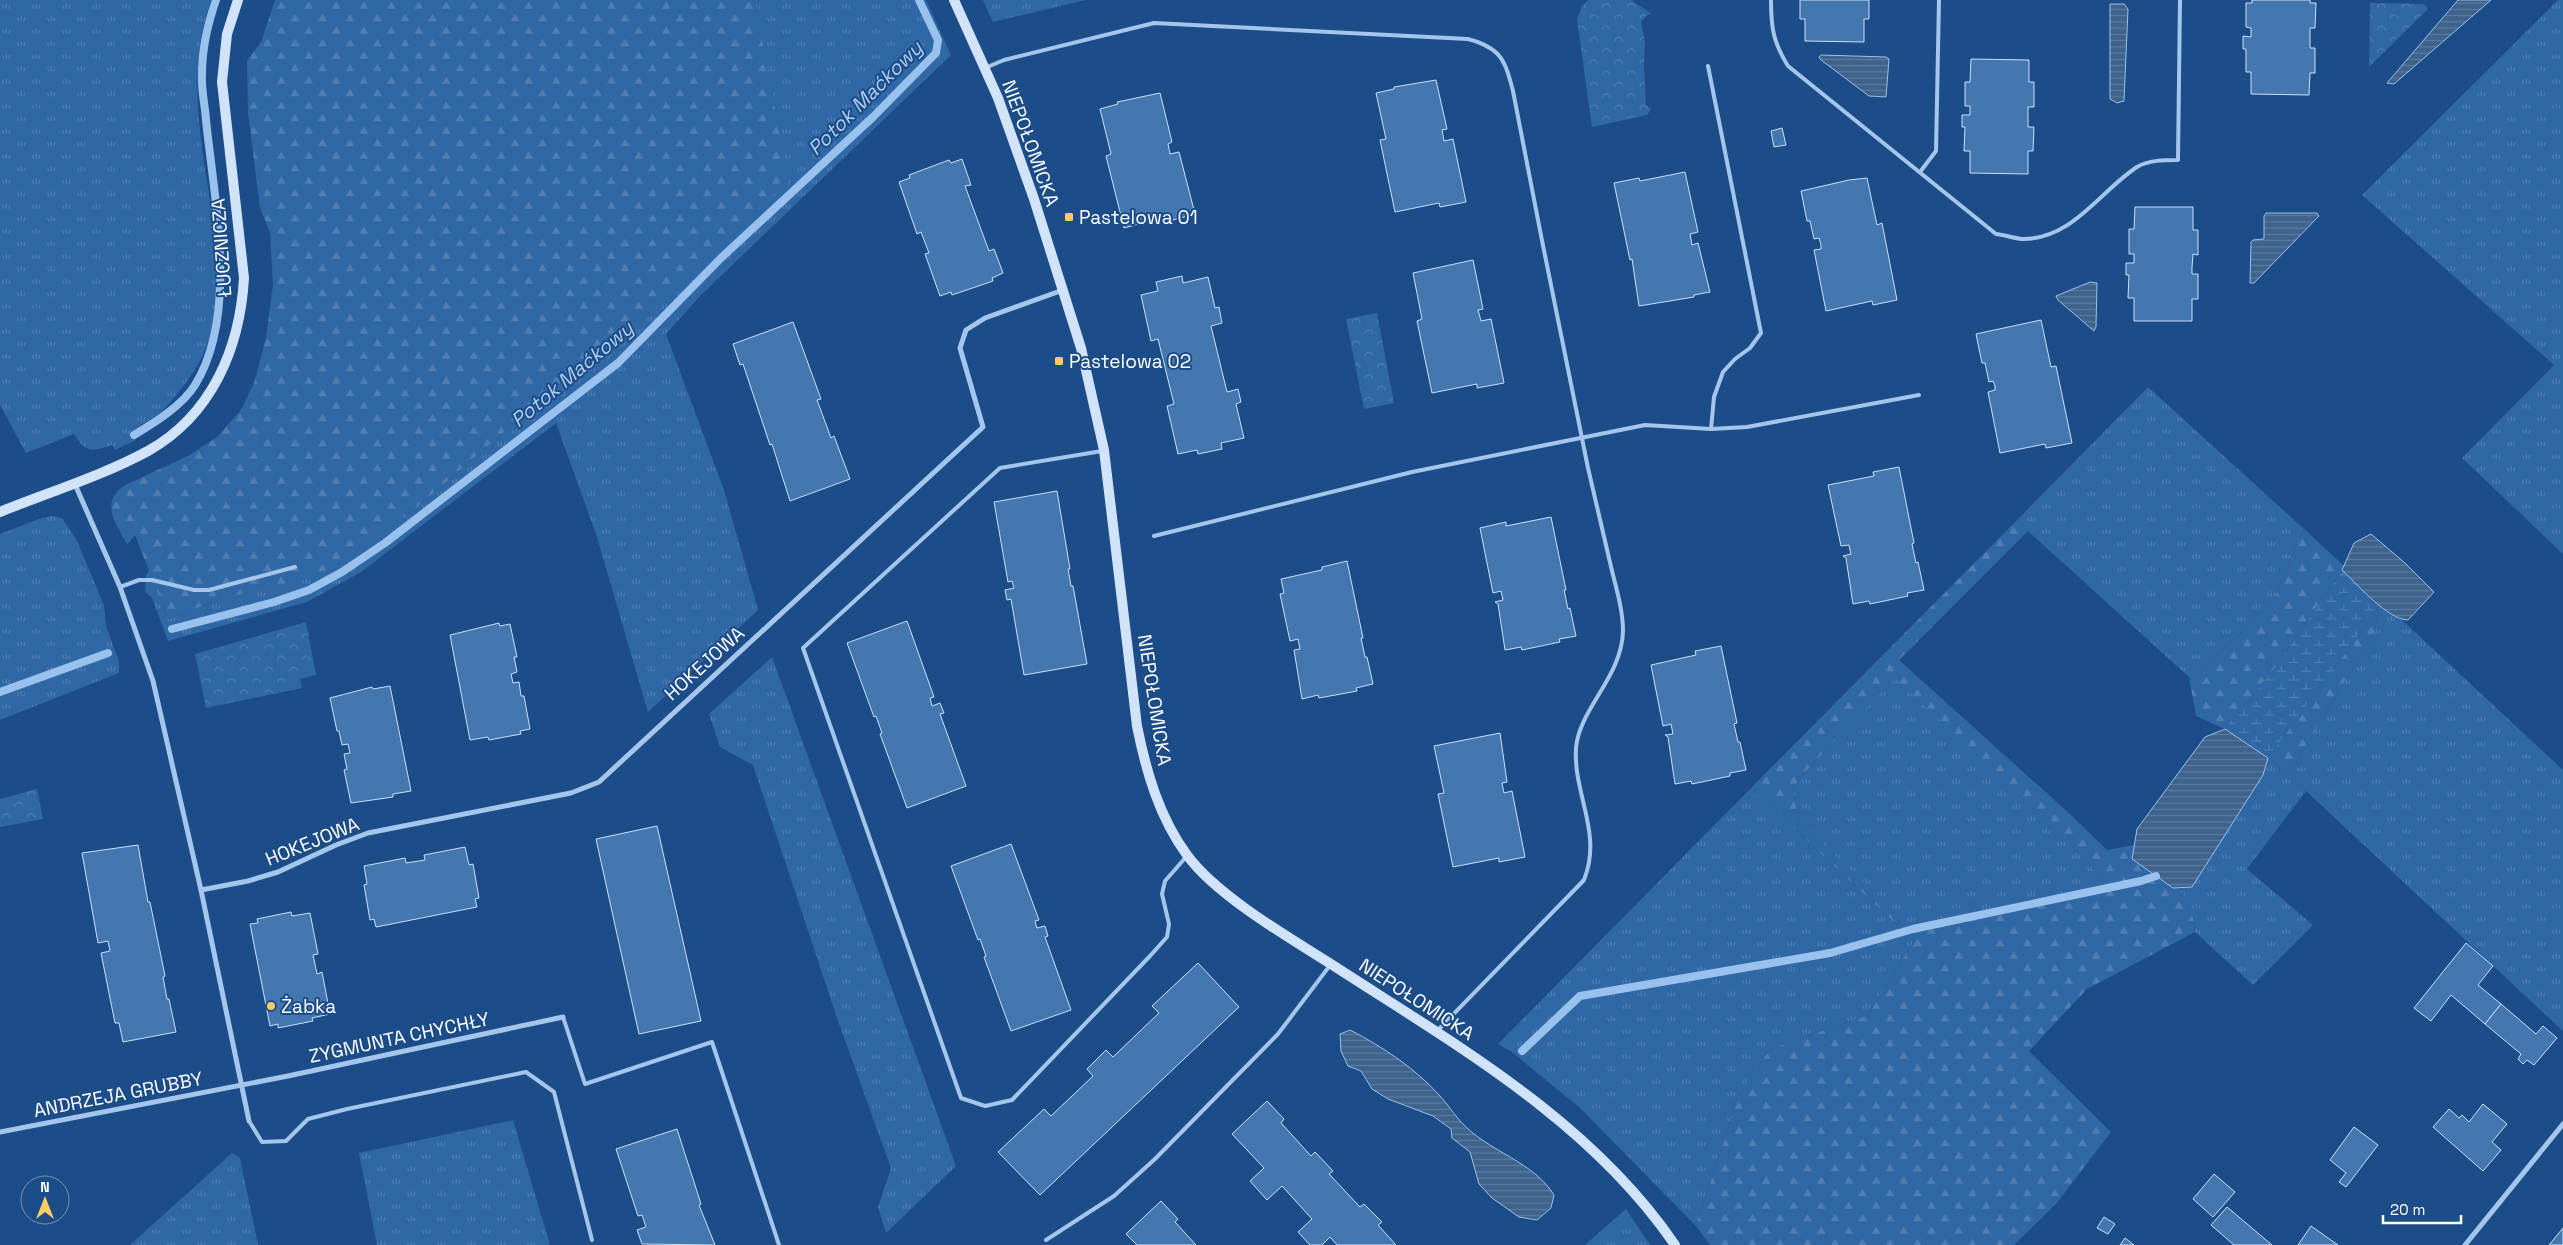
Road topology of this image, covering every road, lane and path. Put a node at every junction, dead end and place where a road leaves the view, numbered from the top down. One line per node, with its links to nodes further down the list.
1 (238, 0): 14 (main road, ŁUCZNICZA)
2 (954, 0): 7 (main road, NIEPOŁOMICKA)
3 (1771, 0): 8 (lane)
4 (1939, 0): 8 (lane)
5 (2180, 0): 8 (lane)
6 (1708, 66): 11 (lane)
7 (985, 68): 9 (main road, NIEPOŁOMICKA); 12 (lane)
8 (1920, 172)
9 (1063, 290): 13 (main road, NIEPOŁOMICKA); 20 (street, HOKEJOWA)
10 (1919, 395): 11 (lane)
11 (1712, 429): 12 (lane)
12 (1582, 438): 16 (lane); 23 (lane)
13 (1104, 450): 19 (main road, NIEPOŁOMICKA); 19 (lane)
14 (74, 482): 15 (main road, ŁUCZNICZA); 18 (street)
15 (0, 512)
16 (1154, 536)
17 (296, 567): 18 (lane)
18 (120, 587): 20 (street)
19 (1187, 856): 21 (main road, NIEPOŁOMICKA)
20 (201, 890): 24 (street)
21 (1331, 964): 23 (main road, NIEPOŁOMICKA); 29 (lane)
22 (562, 1017): 24 (street, ZYGMUNTA CHYCHŁY); 30 (lane)
23 (1436, 1033): 31 (main road, NIEPOŁOMICKA)
24 (241, 1085): 25 (street); 27 (street, ANDRZEJA GRUBBY)
25 (249, 1121): 28 (lane)
26 (2563, 1124): 32 (street)
27 (0, 1132)
28 (592, 1240)
29 (1046, 1240)
30 (779, 1245)
31 (1675, 1245)
32 (2465, 1245)

